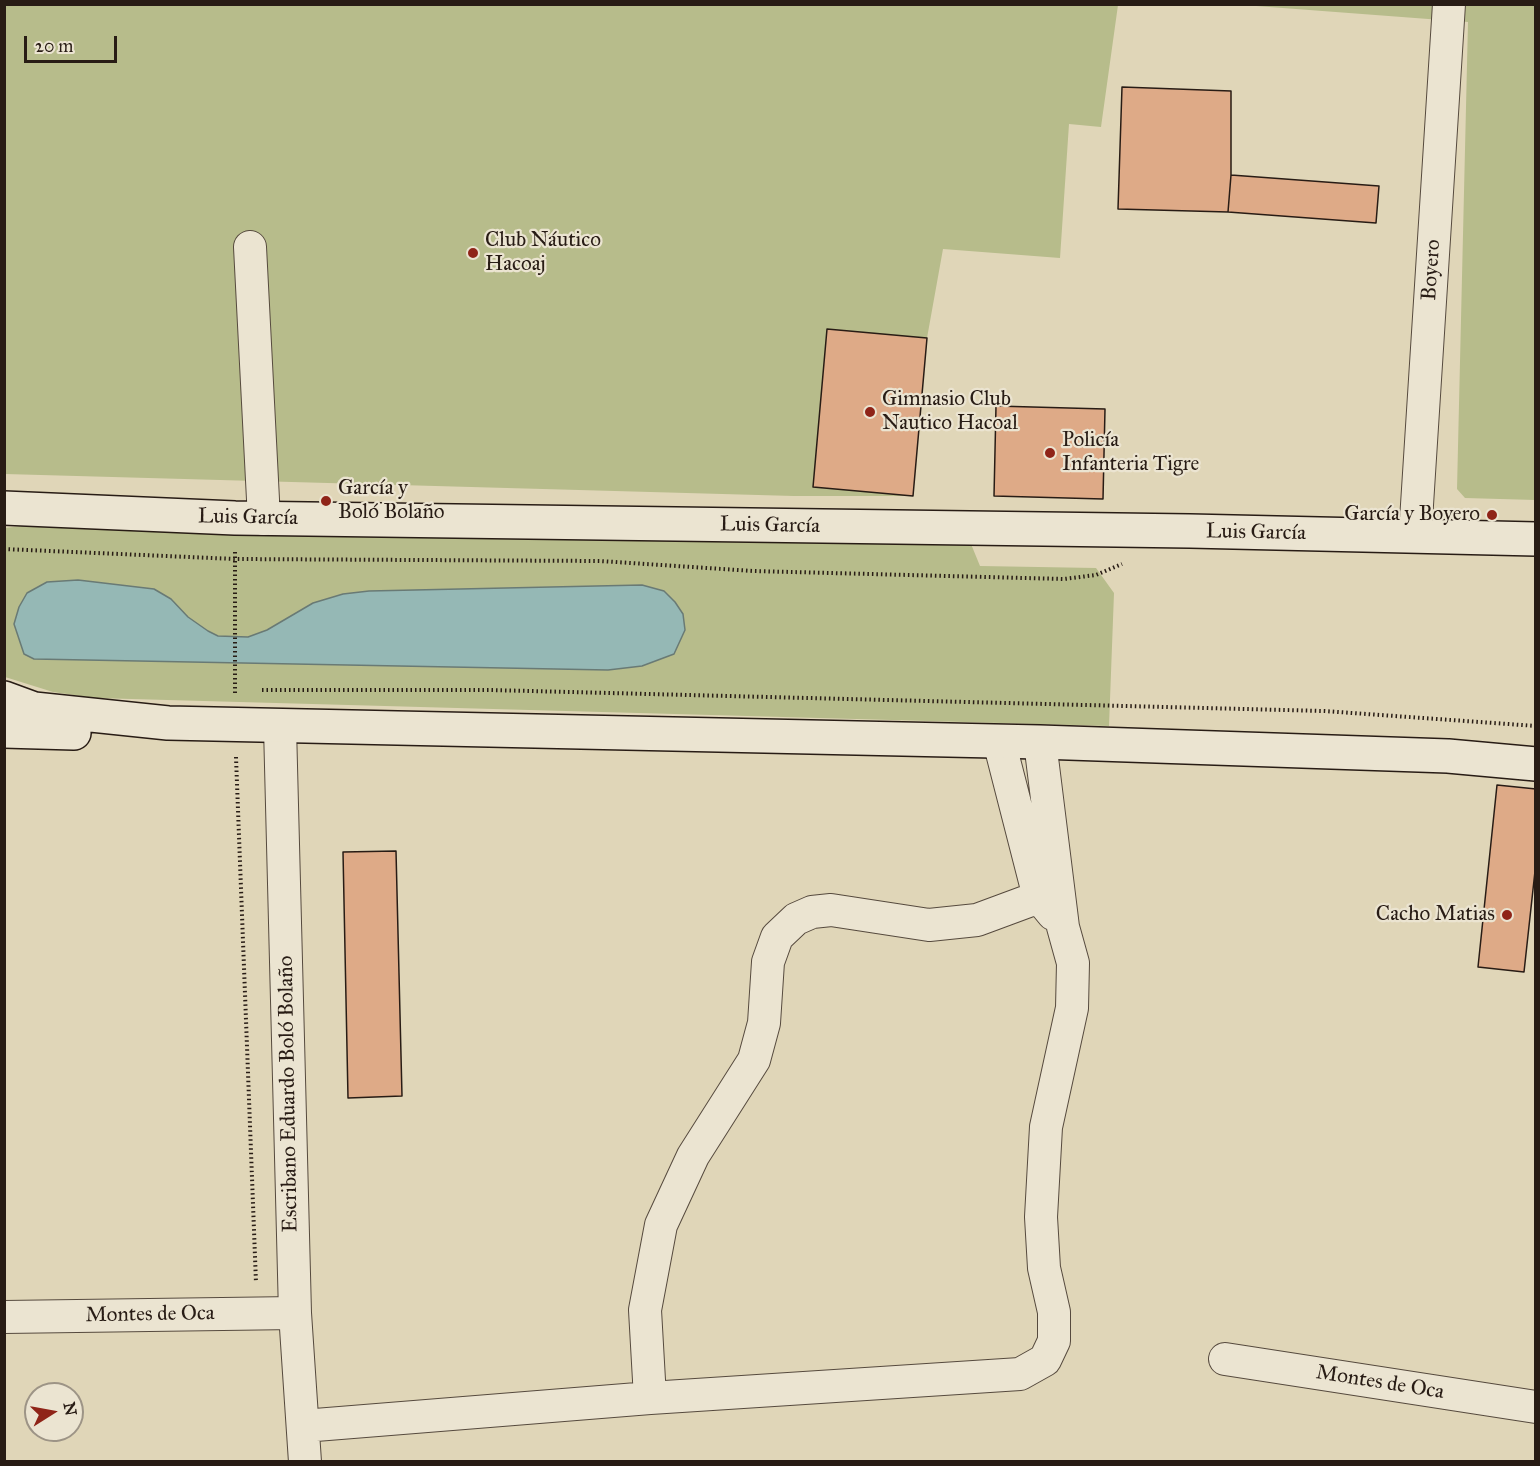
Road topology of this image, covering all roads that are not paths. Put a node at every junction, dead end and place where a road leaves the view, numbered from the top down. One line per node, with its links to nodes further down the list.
1 (1449, 4): 5 (street, Boyero)
2 (250, 247): 4 (street)
3 (4, 508): 4 (main road, Luis García)
4 (249, 519): 5 (main road, Luis García)
5 (1415, 537): 6 (main road, Luis García)
6 (1536, 538)
7 (4, 698): 8 (main road)
8 (168, 723): 9 (main road); 10 (main road)
9 (280, 727): 11 (main road); 15 (street, Escribano Eduardo Boló Bolaño)
10 (4, 730)
11 (999, 741): 12 (main road); 14 (street)
12 (1040, 742): 13 (main road); 14 (street)
13 (1536, 764)
14 (1049, 893): 18 (street); 18 (street)
15 (295, 1313): 16 (street, Montes de Oca); 20 (street, Escribano Eduardo Boló Bolaño)
16 (4, 1317)
17 (1225, 1359): 19 (street, Montes de Oca)
18 (650, 1398): 20 (street)
19 (1536, 1407)
20 (303, 1426): 21 (street, Escribano Eduardo Boló Bolaño)
21 (305, 1461)

